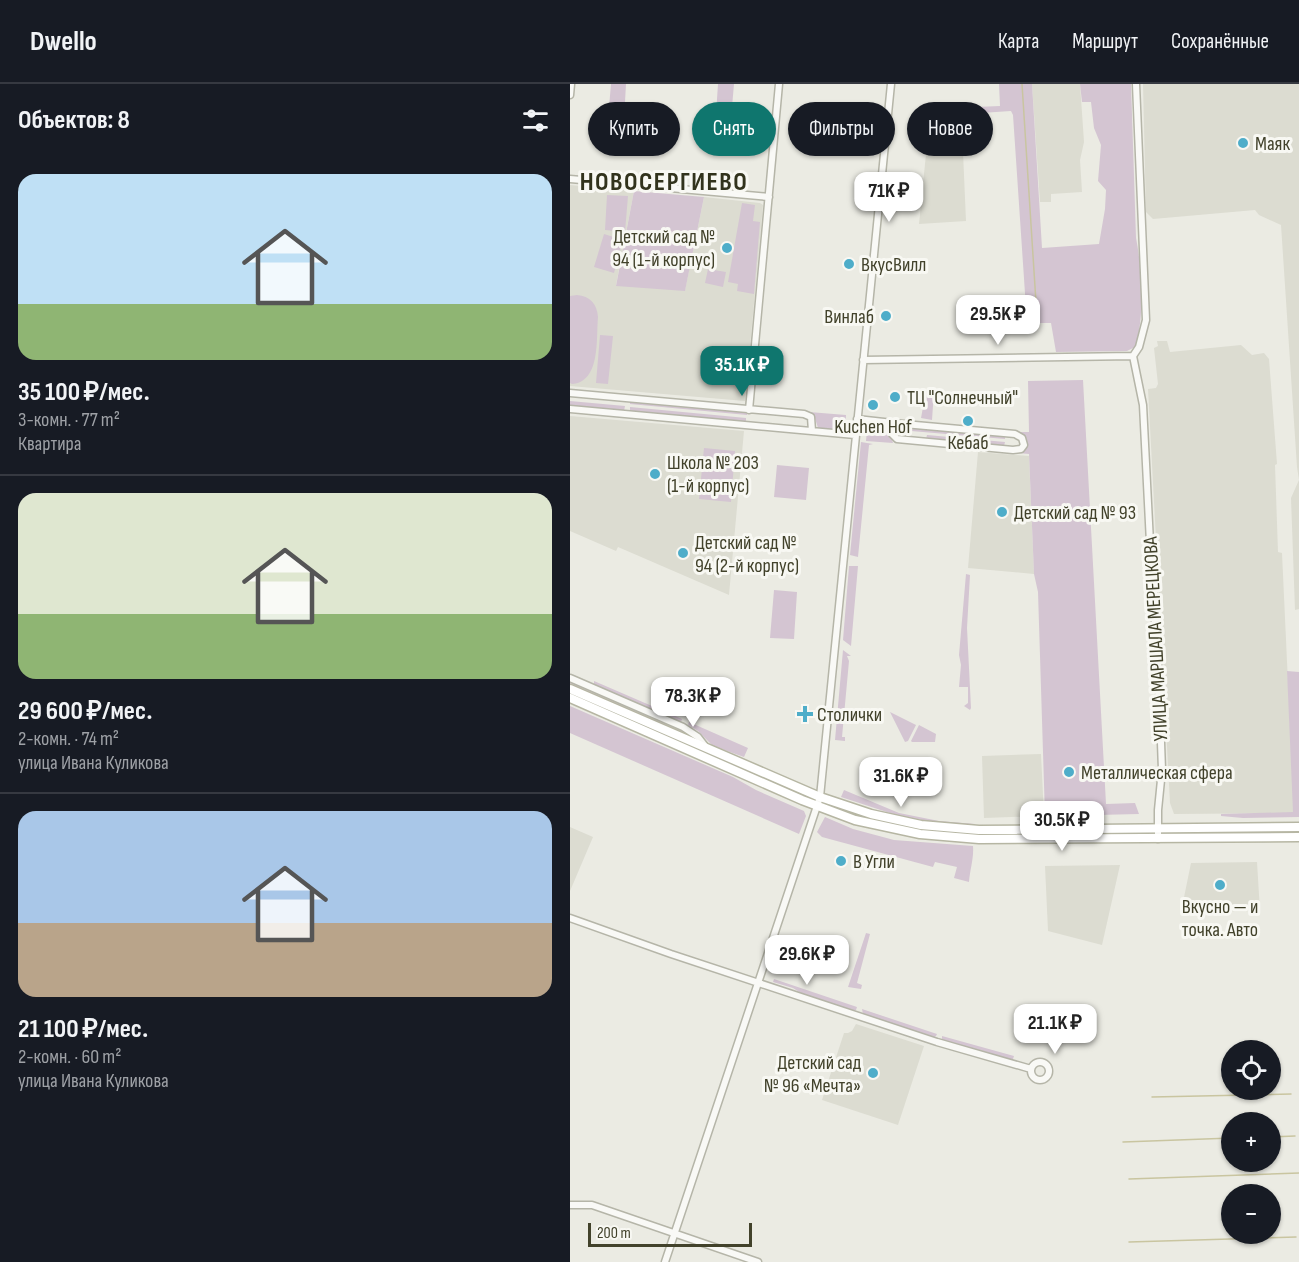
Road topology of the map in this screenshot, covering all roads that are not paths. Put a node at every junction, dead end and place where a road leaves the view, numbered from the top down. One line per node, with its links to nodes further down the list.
1 (571, 84): 5 (street)
2 (779, 84): 7 (street)
3 (891, 84): 9 (street)
4 (1136, 84): 8 (street)
5 (570, 95)
6 (570, 179): 7 (street)
7 (769, 197): 12 (street)
8 (1133, 356): 9 (street); 23 (street, УЛИЦА МАРШАЛА МЕРЕЦКОВА)
9 (863, 360): 13 (street)
10 (570, 393): 12 (street)
11 (570, 409): 15 (street)
12 (749, 410): 15 (street)
13 (857, 419): 14 (street); 16 (street)
14 (893, 423): 14 (street)
15 (812, 431): 16 (street)
16 (855, 435): 21 (street)
17 (570, 678): 20 (street)
18 (570, 689): 20 (main road)
19 (570, 698): 21 (main road)
20 (707, 748): 21 (main road)
21 (819, 802): 23 (main road); 26 (street)
22 (1299, 827): 23 (main road)
23 (1158, 834): 24 (main road)
24 (1299, 837)
25 (570, 918): 26 (street)
26 (758, 982): 27 (street); 29 (street)
27 (1031, 1069)
28 (570, 1205): 29 (street)
29 (674, 1234): 30 (street); 31 (street)
30 (665, 1262)
31 (758, 1262)

